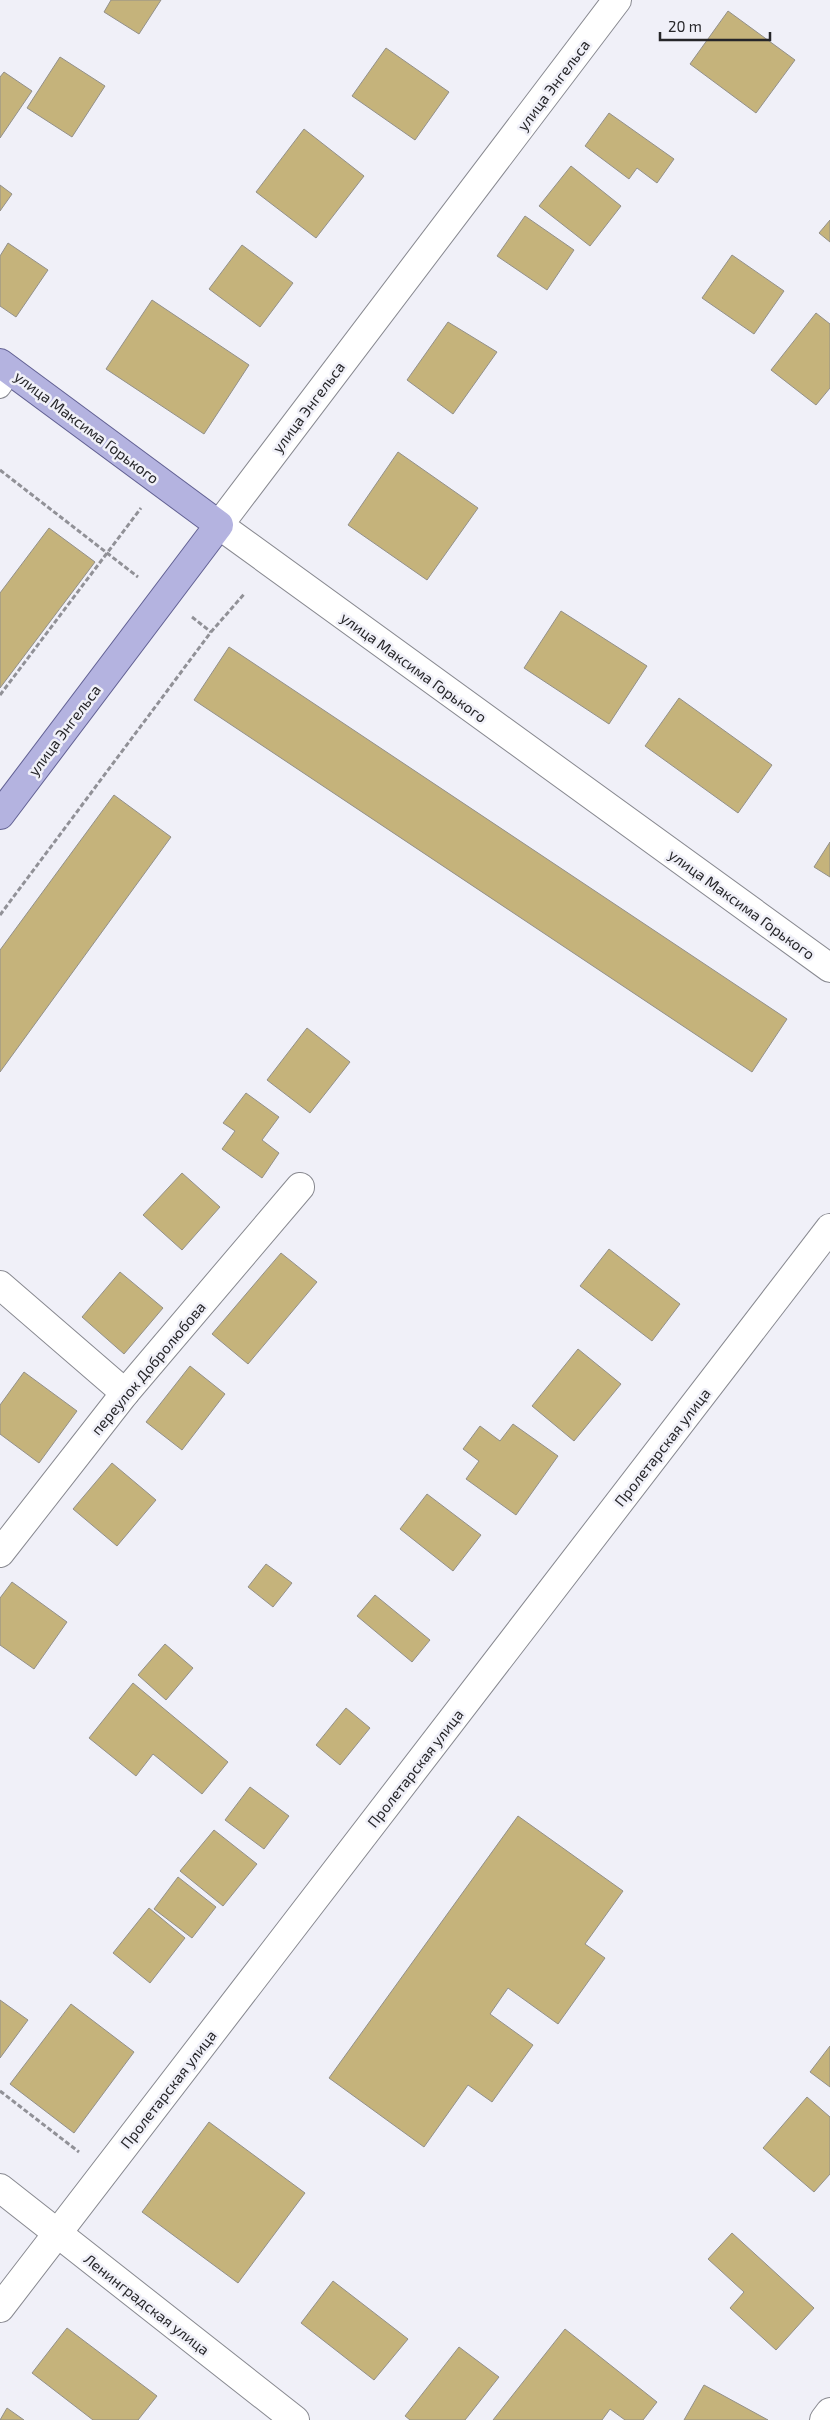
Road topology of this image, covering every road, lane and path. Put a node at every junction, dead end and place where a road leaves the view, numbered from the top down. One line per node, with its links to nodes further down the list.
1 (617, 0): 5 (street, улица Энгельса)
2 (4, 374): 5 (main road, улица Максима Горького)
3 (0, 470): 6 (path)
4 (145, 503): 6 (path)
5 (218, 525): 12 (main road, улица Энгельса); 14 (street, улица Максима Горького)
6 (107, 553): 7 (path); 11 (path)
7 (146, 583)
8 (245, 593): 10 (path)
9 (190, 616): 10 (path)
10 (211, 632): 13 (path)
11 (0, 695)
12 (0, 815)
13 (0, 915)
14 (830, 968)
15 (300, 1186): 18 (street, переулок Добролюбова)
16 (830, 1228): 23 (street, Пролетарская улица)
17 (0, 1285): 18 (street)
18 (125, 1392): 19 (street, переулок Добролюбова)
19 (0, 1553)
20 (0, 2091): 21 (path)
21 (82, 2154)
22 (0, 2188): 23 (street, Ленинградская улица)
23 (57, 2234): 24 (street, Пролетарская улица); 26 (street, Ленинградская улица)
24 (0, 2308)
25 (830, 2412): 27 (street)
26 (295, 2420)
27 (824, 2420)

